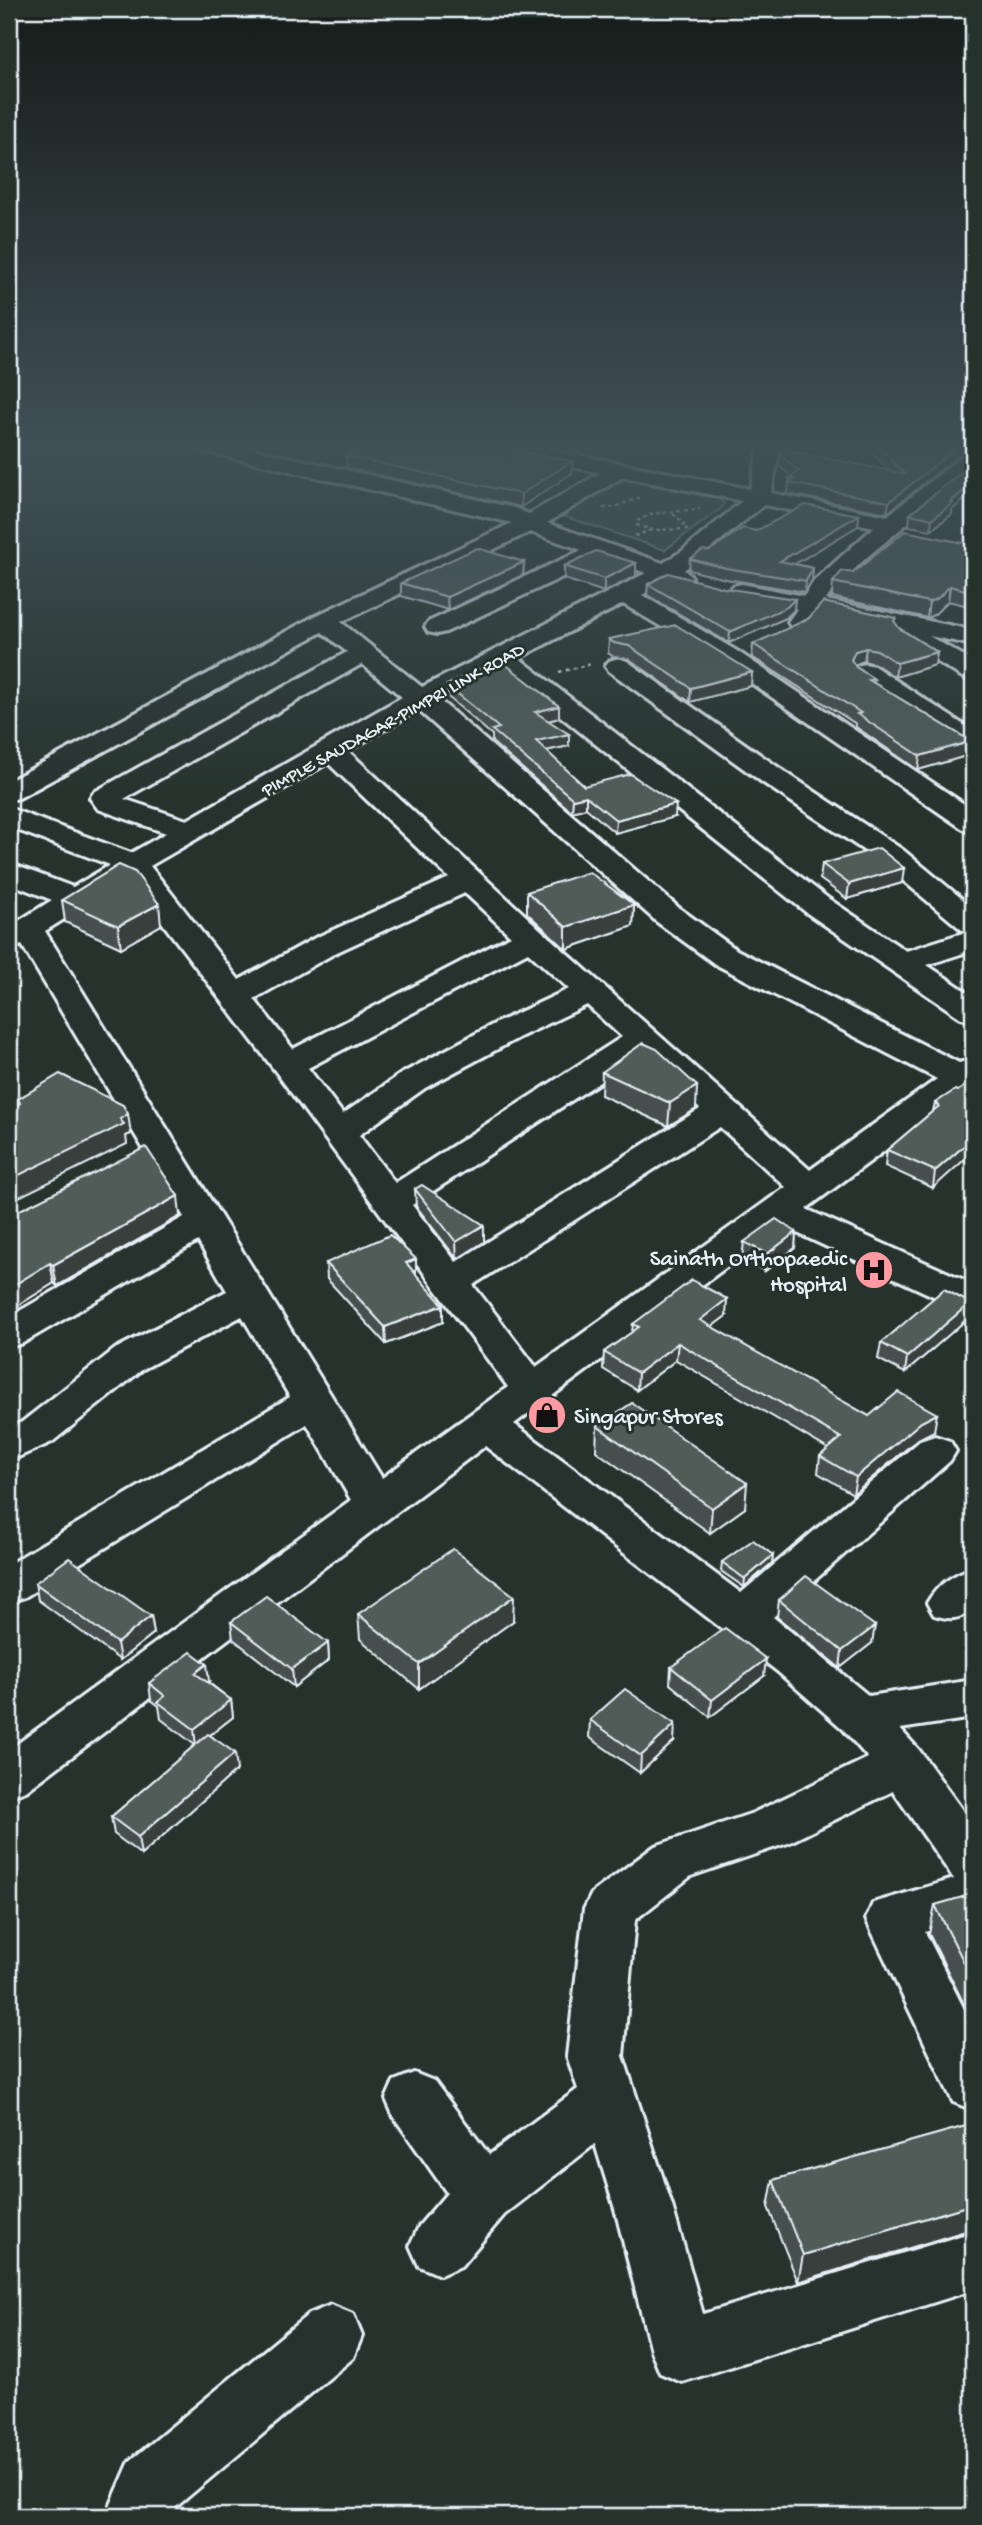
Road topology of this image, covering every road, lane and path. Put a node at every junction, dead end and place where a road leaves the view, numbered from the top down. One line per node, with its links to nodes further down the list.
1 (448, 562): 11 (street)
2 (576, 562): 12 (street)
3 (633, 562): 6 (street)
4 (679, 562): 6 (street, PIMPLE SAUDAGAR-PIMPRI LINK ROAD)
5 (855, 562): 8 (street)
6 (664, 573): 7 (street, PIMPLE SAUDAGAR-PIMPRI LINK ROAD); 8 (street)
7 (625, 595): 15 (street, PIMPLE SAUDAGAR-PIMPRI LINK ROAD); 25 (street)
8 (813, 603): 10 (street); 13 (street)
9 (415, 613): 12 (street)
10 (880, 618): 14 (street); 19 (street)
11 (324, 621): 16 (street); 23 (street)
12 (437, 627): 15 (street)
13 (785, 632)
14 (973, 637)
15 (479, 651): 20 (street, PIMPLE SAUDAGAR-PIMPRI LINK ROAD); 35 (street)
16 (364, 653): 20 (street); 26 (street)
17 (618, 666): 31 (street)
18 (865, 672): 21 (street)
19 (973, 672)
20 (420, 698): 22 (street, PIMPLE SAUDAGAR-PIMPRI LINK ROAD); 41 (street)
21 (973, 743)
22 (331, 750): 26 (street, PIMPLE SAUDAGAR-PIMPRI LINK ROAD); 29 (street)
23 (9, 792)
24 (9, 817): 27 (street)
25 (973, 823)
26 (190, 831): 27 (street, PIMPLE SAUDAGAR-PIMPRI LINK ROAD)
27 (133, 864): 30 (street, PIMPLE SAUDAGAR-PIMPRI LINK ROAD); 37 (street)
28 (9, 872): 30 (street)
29 (469, 880): 33 (street); 37 (street)
30 (75, 899): 32 (street, PIMPLE SAUDAGAR-PIMPRI LINK ROAD)
31 (973, 923)
32 (18, 934): 46 (street)
33 (531, 939): 36 (street); 40 (street)
34 (973, 940): 35 (street)
35 (902, 963): 38 (street)
36 (590, 991): 39 (street); 43 (street)
37 (235, 996): 40 (street)
38 (973, 1011)
39 (644, 1038): 42 (street); 45 (street)
40 (288, 1065): 43 (street)
41 (967, 1074): 44 (street)
42 (722, 1110): 44 (street); 47 (street)
43 (339, 1133): 45 (street)
44 (795, 1200): 49 (street); 51 (street)
45 (391, 1202): 47 (street)
46 (205, 1221): 48 (street); 50 (street)
47 (451, 1283): 51 (street)
48 (250, 1295): 52 (street); 54 (street)
49 (973, 1299)
50 (9, 1334)
51 (531, 1391): 53 (street)
52 (314, 1401): 56 (street); 57 (street)
53 (485, 1424): 56 (street); 58 (street)
54 (9, 1446)
55 (935, 1451): 58 (street)
56 (376, 1504): 62 (street)
57 (9, 1585)
58 (742, 1618): 60 (street)
59 (972, 1702): 60 (street)
60 (860, 1716): 61 (street)
61 (902, 1764): 63 (street); 67 (street)
62 (9, 1777)
63 (973, 1865)
64 (973, 1896): 65 (street)
65 (973, 2084)
66 (414, 2099): 68 (street)
67 (609, 2099): 68 (street); 70 (street)
68 (484, 2195): 69 (street)
69 (440, 2246)
70 (973, 2261)
71 (331, 2336): 72 (street)
72 (138, 2516)

